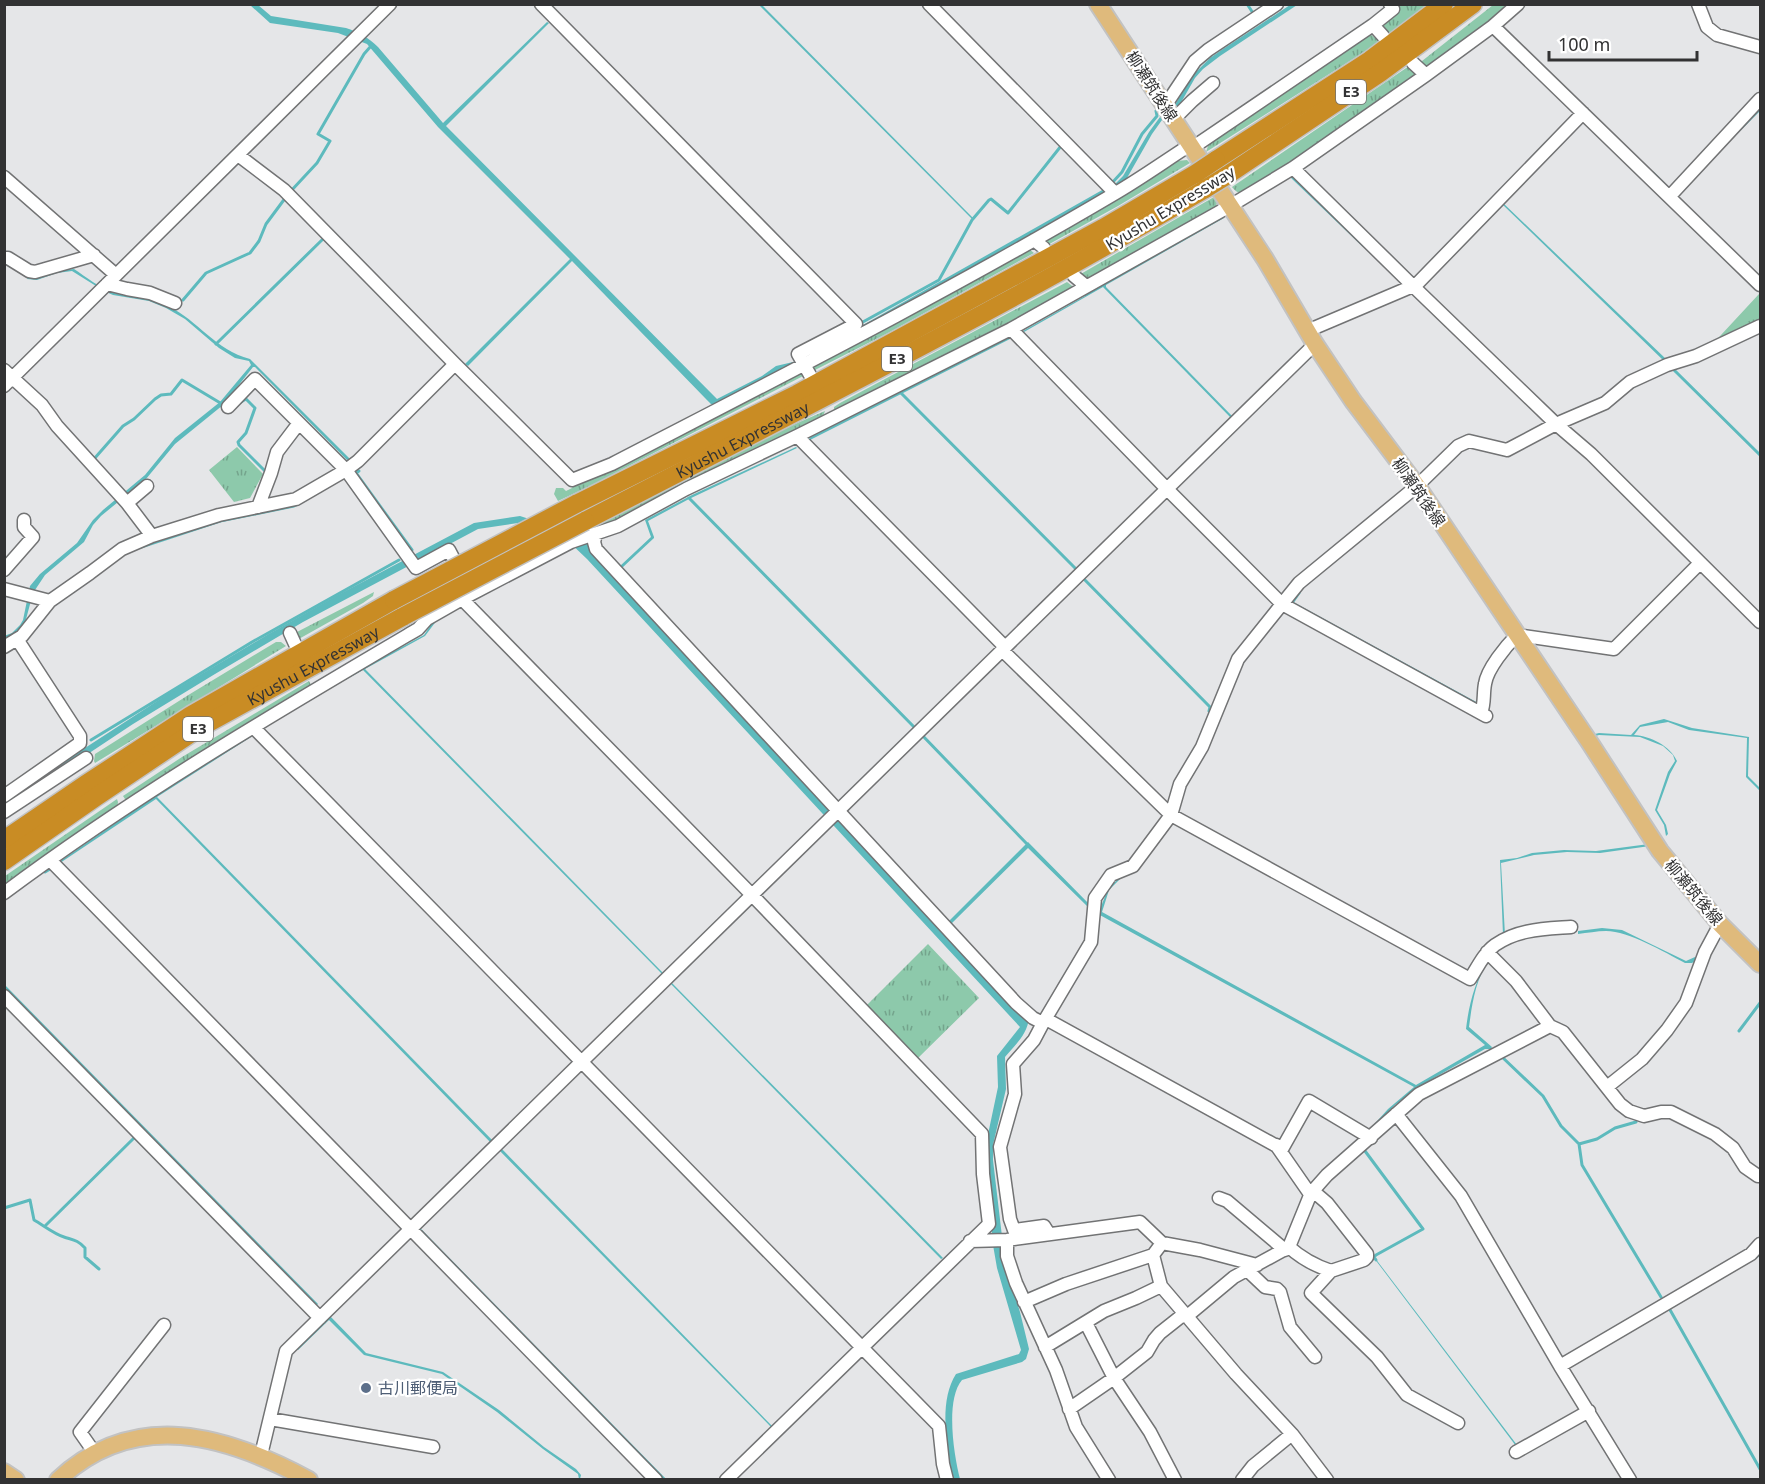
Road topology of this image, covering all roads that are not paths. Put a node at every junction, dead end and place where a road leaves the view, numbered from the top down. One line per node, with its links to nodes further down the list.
1 (390, 4): 22 (street)
2 (541, 4): 42 (street)
3 (929, 4): 27 (street)
4 (1098, 4): 20 (main road, 柳瀬筑後線)
5 (1277, 4): 20 (street)
6 (1390, 4): 11 (street)
7 (1444, 4): 23 (highway, Kyushu Expressway / E3)
8 (1473, 4): 23 (highway, Kyushu Expressway / E3)
9 (1518, 4): 12 (street)
10 (1698, 4): 14 (street)
11 (1373, 25): 13 (street); 21 (street)
12 (1493, 26): 16 (street); 19 (street)
13 (1383, 36)
14 (1761, 46)
15 (1413, 63): 16 (street)
16 (1426, 75): 24 (street)
17 (1213, 83): 20 (street)
18 (1761, 99): 28 (street)
19 (1583, 112): 28 (street); 36 (street)
20 (1170, 113): 21 (main road, 柳瀬筑後線)
21 (1191, 146): 27 (street); 29 (main road, 柳瀬筑後線)
22 (238, 155): 33 (street); 41 (street)
23 (1221, 168): 26 (highway, Kyushu Expressway / E3, bridge)
24 (1293, 168): 29 (street); 36 (street)
25 (4, 177): 30 (street)
26 (1200, 181): 57 (highway, Kyushu Expressway / E3); 65 (highway, Kyushu Expressway / E3, bridge)
27 (1112, 190): 42 (street)
28 (1670, 196): 34 (street)
29 (1230, 206): 35 (street); 40 (main road, 柳瀬筑後線)
30 (93, 255): 31 (street); 33 (street)
31 (4, 258)
32 (1074, 276): 35 (street)
33 (112, 279): 37 (street); 43 (street)
34 (1761, 285)
35 (1086, 286): 39 (street)
36 (1413, 287): 40 (street); 48 (street)
37 (175, 303)
38 (1761, 327): 48 (street)
39 (1011, 329): 46 (street); 53 (street)
40 (1311, 337): 52 (main road, 柳瀬筑後線); 53 (street)
41 (455, 364): 42 (street); 50 (street)
42 (807, 370)
43 (7, 378): 54 (street)
44 (827, 406): 46 (street)
45 (228, 407): 47 (street)
46 (833, 418): 49 (street)
47 (299, 423): 50 (street); 55 (street)
48 (1556, 424): 52 (street); 59 (street)
49 (797, 436): 57 (street); 70 (street)
50 (346, 470): 55 (street); 62 (street)
51 (147, 486): 54 (street)
52 (1417, 486): 64 (street); 67 (main road, 柳瀬筑後線)
53 (1166, 488): 64 (street); 70 (street)
54 (127, 502): 58 (street)
55 (258, 507): 58 (street)
56 (24, 520): 60 (street)
57 (590, 527): 62 (street); 65 (highway, Kyushu Expressway / E3, bridge); 74 (street)
58 (152, 536): 63 (street)
59 (1700, 563): 66 (street); 67 (street)
60 (4, 570)
61 (4, 589): 63 (street)
62 (467, 596): 71 (street); 81 (street)
63 (50, 601): 68 (street)
64 (1282, 604): 67 (street); 76 (street)
65 (399, 608): 77 (highway, Kyushu Expressway / E3); 79 (highway, Kyushu Expressway / E3)
66 (1761, 622)
67 (1517, 635): 82 (main road, 柳瀬筑後線)
68 (17, 639): 69 (street); 73 (street)
69 (4, 647)
70 (1003, 648): 74 (street); 76 (street)
71 (254, 728): 78 (street); 89 (street)
72 (86, 758): 75 (street)
73 (4, 796)
74 (838, 810): 81 (street); 87 (street)
75 (4, 812)
76 (1171, 815): 84 (street); 87 (street)
77 (4, 840)
78 (50, 860): 80 (street); 97 (street)
79 (4, 861)
80 (4, 893)
81 (752, 895): 89 (street); 99 (street)
82 (1720, 924): 85 (main road, 柳瀬筑後線); 90 (street)
83 (1572, 928): 84 (street)
84 (1488, 952): 88 (street)
85 (1761, 964)
86 (4, 996): 110 (street)
87 (1044, 1021): 93 (street); 98 (street)
88 (1550, 1026): 90 (street); 91 (street)
89 (582, 1062): 97 (street); 113 (street)
90 (1607, 1086): 94 (street)
91 (1396, 1114): 92 (street); 116 (street)
92 (1371, 1138): 93 (street); 95 (street)
93 (1276, 1145): 95 (street)
94 (1761, 1176)
95 (1311, 1193): 103 (street); 106 (street)
96 (1218, 1198): 103 (street)
97 (411, 1229): 110 (street); 131 (street)
98 (1049, 1234): 100 (street); 101 (street)
99 (970, 1240): 100 (street); 113 (street)
100 (1007, 1240): 108 (street)
101 (1162, 1244): 104 (street); 105 (street)
102 (1761, 1244): 116 (street)
103 (1287, 1248): 105 (street); 106 (street)
104 (1153, 1255): 107 (street); 108 (street)
105 (1252, 1267): 109 (street); 115 (street)
106 (1331, 1271): 121 (street)
107 (1161, 1286): 109 (street); 111 (street)
108 (1024, 1302): 114 (street)
109 (1185, 1316): 117 (street); 122 (street)
110 (320, 1318): 120 (street)
111 (1086, 1323): 114 (street); 117 (street)
112 (164, 1325): 124 (street)
113 (861, 1347): 132 (street); 133 (street)
114 (1046, 1347): 118 (street)
115 (1315, 1357)
116 (1560, 1366): 119 (street)
117 (1114, 1378): 118 (street); 135 (street)
118 (1069, 1409): 134 (street)
119 (1589, 1411): 125 (street); 138 (street)
120 (270, 1419): 123 (street); 126 (street)
121 (1458, 1423)
122 (1292, 1434): 136 (street); 137 (street)
123 (433, 1447)
124 (94, 1452): 126 (main road); 129 (main road)
125 (1516, 1452)
126 (261, 1455): 130 (main road)
127 (4, 1472): 128 (main road)
128 (16, 1479)
129 (58, 1479)
130 (309, 1479)
131 (656, 1479)
132 (726, 1479)
133 (947, 1479)
134 (1109, 1479)
135 (1175, 1479)
136 (1242, 1479)
137 (1327, 1479)
138 (1630, 1479)

